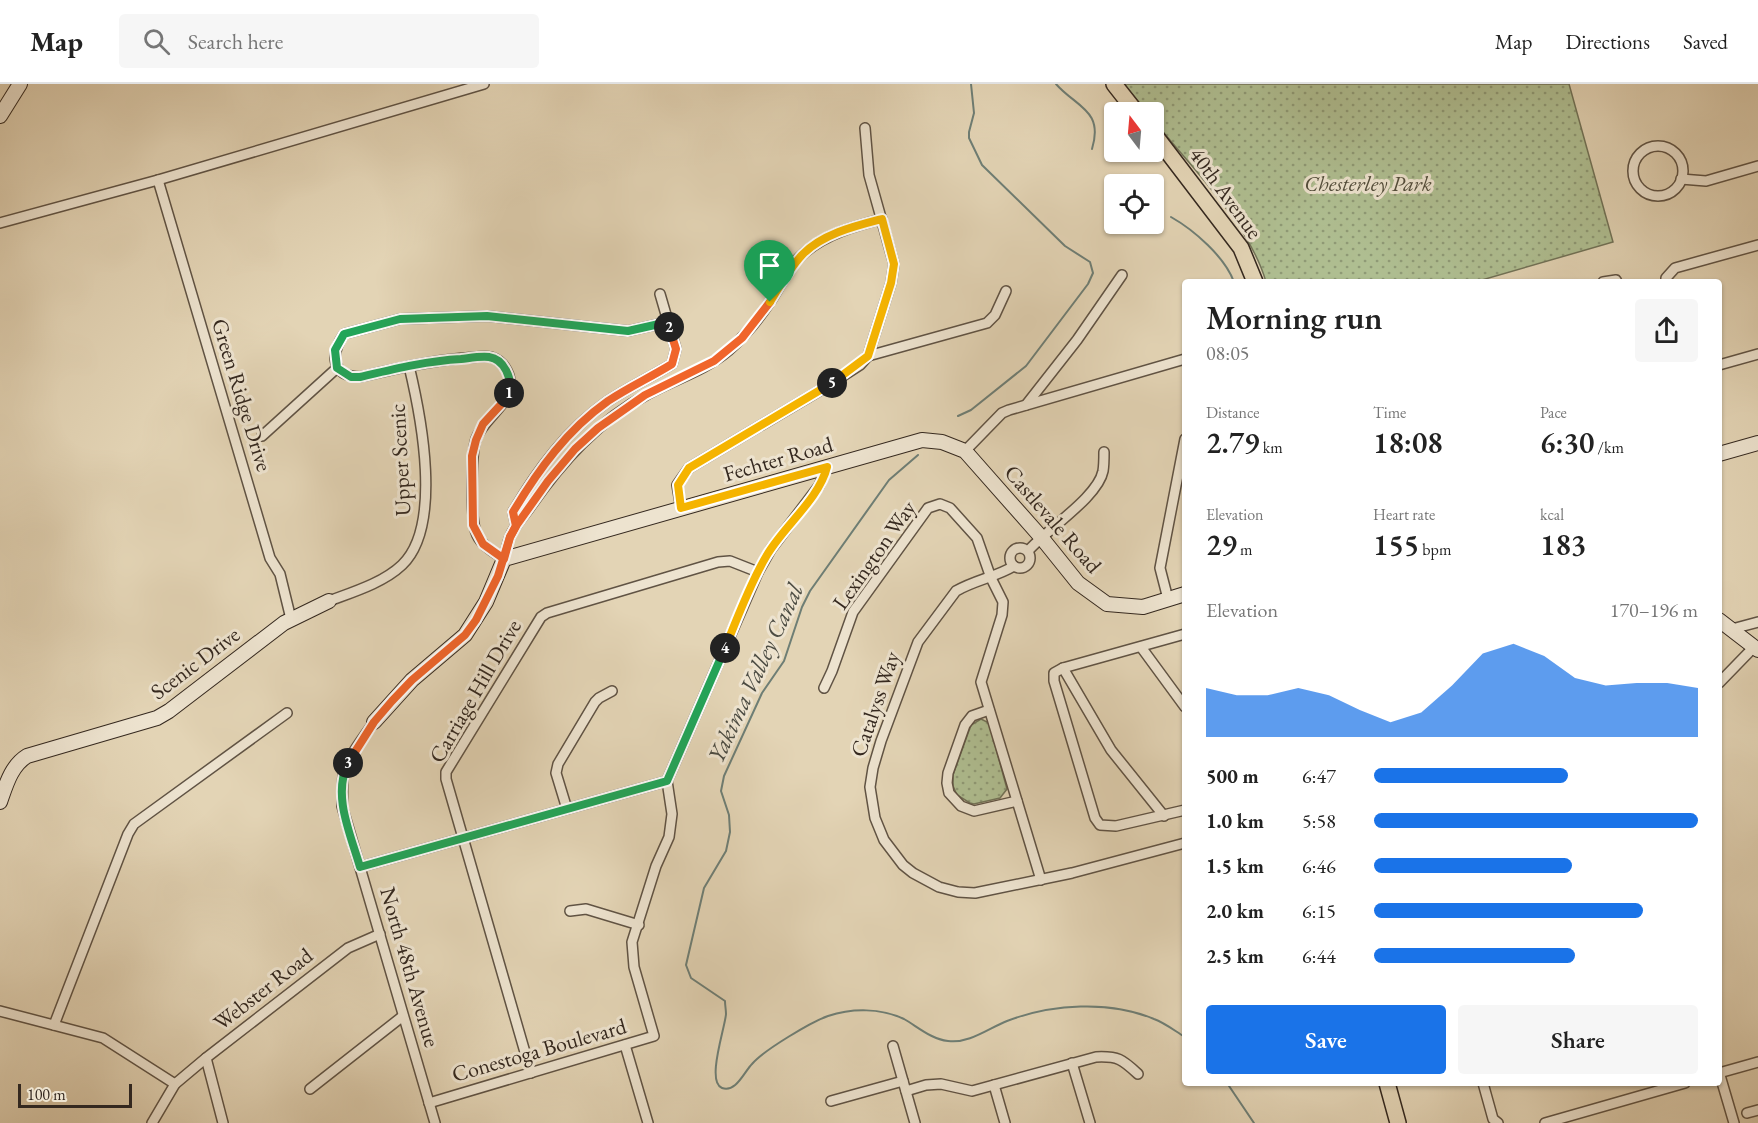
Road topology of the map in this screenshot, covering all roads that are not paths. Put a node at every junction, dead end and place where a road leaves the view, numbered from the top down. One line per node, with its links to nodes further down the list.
1 (20, 84): 5 (street)
2 (484, 84): 10 (street)
3 (1114, 84): 4 (main road)
4 (1129, 102)
5 (0, 116)
6 (865, 128): 11 (street)
7 (1164, 147): 15 (main road, 40th Avenue)
8 (1758, 166): 9 (street)
9 (1681, 179): 9 (street)
10 (158, 180): 12 (street); 45 (street, Green Ridge Drive)
11 (882, 219): 21 (street); 35 (street)
12 (0, 224)
13 (1758, 245): 16 (street)
14 (1122, 275): 26 (street)
15 (1254, 279)
16 (1666, 279)
17 (1006, 291): 21 (street)
18 (660, 294): 19 (street)
19 (668, 322): 25 (street); 35 (street)
20 (1758, 354): 23 (street)
21 (868, 356): 34 (street)
22 (1182, 360): 26 (street)
23 (1722, 364)
24 (409, 366): 25 (street); 38 (street); 44 (street, Upper Scenic)
25 (337, 368): 27 (street)
26 (1026, 405): 29 (street)
27 (262, 436)
28 (1758, 443): 31 (street)
29 (965, 451): 33 (street, Fechter Road); 36 (street, Castlevale Road)
30 (1104, 452): 36 (street, Catalyss Way)
31 (1722, 453)
32 (1182, 454): 43 (street)
33 (827, 467): 34 (street, Fechter Road); 40 (street)
34 (681, 508): 38 (street, Fechter Road)
35 (516, 526): 38 (street)
36 (1041, 537): 37 (street, Catalyss Way); 43 (street, Castlevale Road)
37 (1028, 551): 39 (street, Catalyss Way); 39 (street, Catalyss Way)
38 (504, 559): 59 (street)
39 (1014, 566): 41 (street, Catalyss Way)
40 (758, 572): 60 (street); 66 (street, Carriage Hill Drive)
41 (991, 578): 54 (street, Lexington Way); 57 (street); 69 (street, Catalyss Way)
42 (1182, 595): 43 (street, Castlevale Road)
43 (1168, 599)
44 (328, 601): 45 (street, Scenic Drive)
45 (291, 619): 62 (street, Scenic Drive)
46 (1722, 622): 48 (street)
47 (1758, 622): 48 (street)
48 (1732, 629): 51 (street)
49 (1182, 635): 50 (street)
50 (1141, 647): 52 (street); 56 (street)
51 (1756, 648): 53 (street)
52 (1063, 668): 65 (street); 65 (street)
53 (1722, 680)
54 (824, 688)
55 (612, 691): 63 (street)
56 (1182, 703)
57 (989, 710): 61 (street); 61 (street)
58 (287, 712): 75 (street)
59 (374, 722): 68 (street, North 48th Avenue)
60 (667, 781): 63 (street); 71 (street, Conestoga Boulevard)
61 (1017, 801): 69 (street)
62 (0, 802)
63 (567, 809): 66 (street)
64 (1182, 811): 65 (street)
65 (1164, 816)
66 (462, 839): 68 (street); 82 (street, Carriage Hill Drive)
67 (1182, 844): 69 (street, Catalyss Way)
68 (360, 867): 72 (street, North 48th Avenue)
69 (1041, 880)
70 (570, 911): 71 (street)
71 (639, 924): 76 (street, Conestoga Boulevard)
72 (380, 934): 74 (street, North 48th Avenue); 78 (street, Webster Road)
73 (0, 1011): 75 (street)
74 (404, 1016): 91 (street); 93 (street, North 48th Avenue)
75 (54, 1025): 85 (street)
76 (625, 1045): 82 (street, Conestoga Boulevard); 100 (street)
77 (893, 1046): 87 (street)
78 (206, 1058): 85 (street, Webster Road); 98 (street)
79 (1758, 1062): 81 (street)
80 (1072, 1063): 83 (street); 86 (street); 103 (street)
81 (1722, 1072)
82 (531, 1073): 93 (street, Conestoga Boulevard)
83 (1138, 1074)
84 (1722, 1083): 107 (street)
85 (175, 1084): 97 (street, Webster Road)
86 (994, 1085): 87 (street); 102 (street)
87 (905, 1086): 92 (street); 101 (street)
88 (1388, 1086): 104 (main road)
89 (1484, 1086): 105 (street)
90 (1675, 1086): 96 (street)
91 (310, 1089)
92 (831, 1101)
93 (429, 1103): 99 (street, North 48th Avenue)
94 (1758, 1110): 95 (street)
95 (1747, 1113)
96 (1559, 1121): 106 (street)
97 (152, 1123)
98 (223, 1123)
99 (435, 1123)
100 (648, 1123)
101 (915, 1123)
102 (1005, 1123)
103 (1090, 1123)
104 (1398, 1123)
105 (1498, 1123)
106 (1545, 1123)
107 (1734, 1123)

